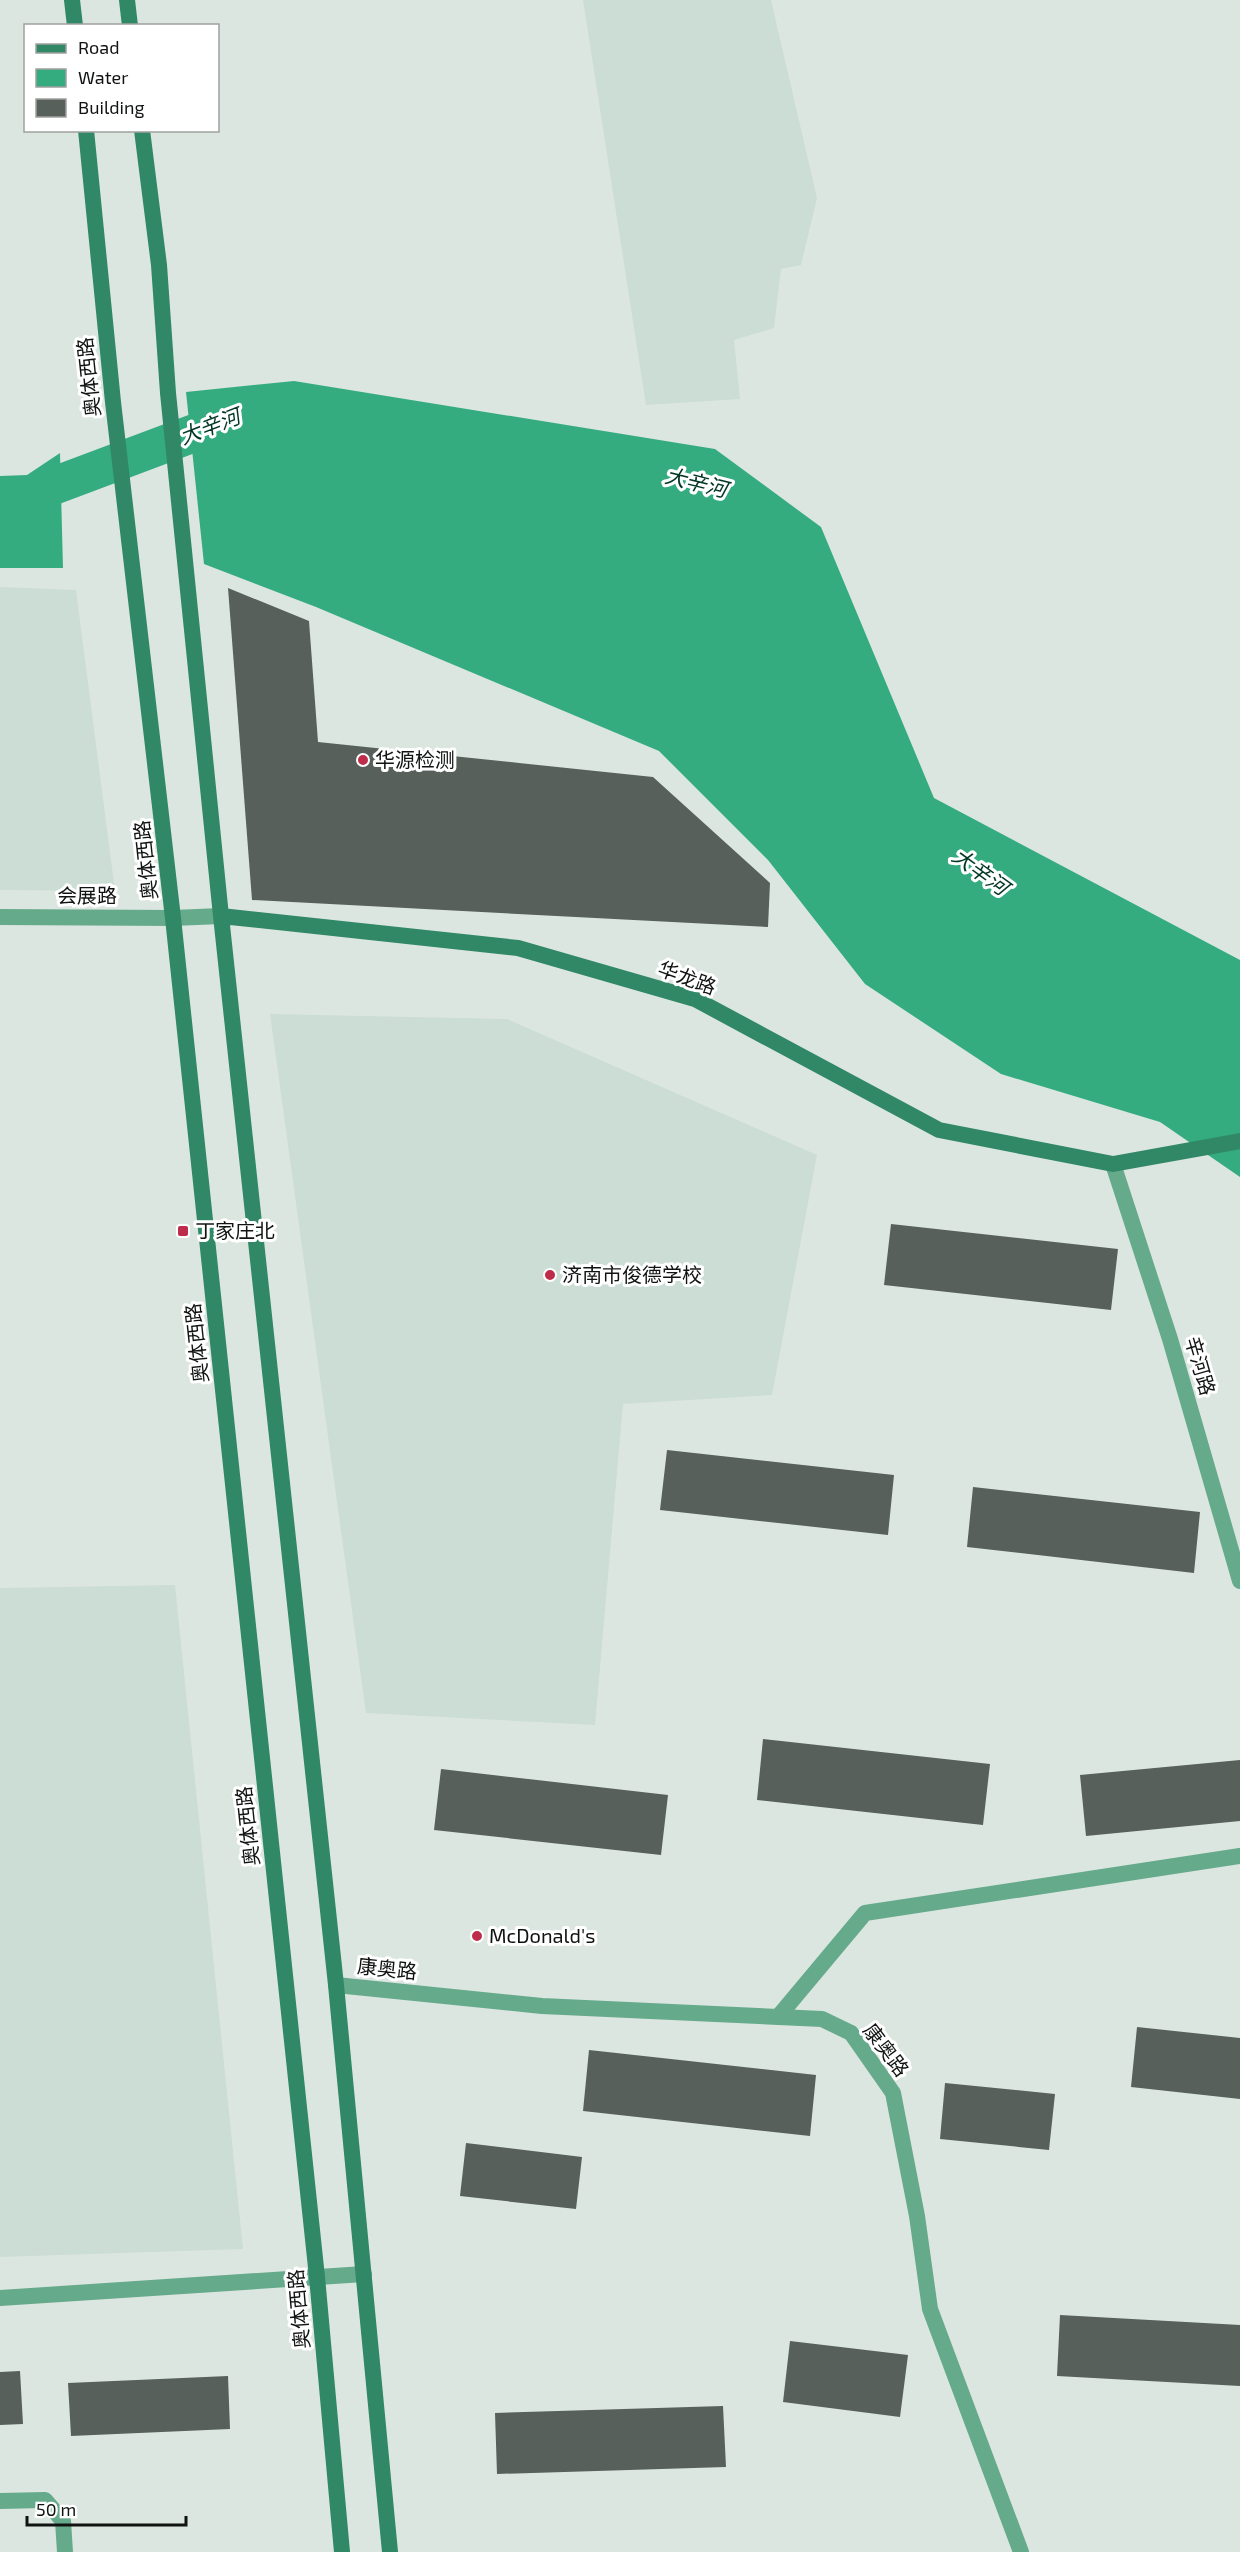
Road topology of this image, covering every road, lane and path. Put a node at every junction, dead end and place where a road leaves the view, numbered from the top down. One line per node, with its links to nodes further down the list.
1 (72, 0): 3 (main road)
2 (127, 0): 4 (main road)
3 (75, 24)
4 (130, 24)
5 (86, 132): 9 (main road, 奥体西路)
6 (142, 132): 8 (main road)
7 (0, 916): 9 (street, 会展路)
8 (221, 916): 9 (street); 11 (main road, 华龙路); 14 (main road)
9 (173, 918): 17 (main road, 奥体西路)
10 (1240, 1141): 11 (main road)
11 (1113, 1164): 12 (street, 辛河路)
12 (1240, 1581)
13 (1240, 1856): 15 (street)
14 (336, 1985): 15 (street, 康奥路); 16 (main road)
15 (778, 2017): 23 (street, 康奥路)
16 (364, 2274): 17 (street); 22 (main road)
17 (317, 2277): 18 (street); 21 (main road, 奥体西路)
18 (0, 2298)
19 (0, 2501): 20 (street)
20 (65, 2552)
21 (342, 2552)
22 (390, 2552)
23 (1021, 2552)

